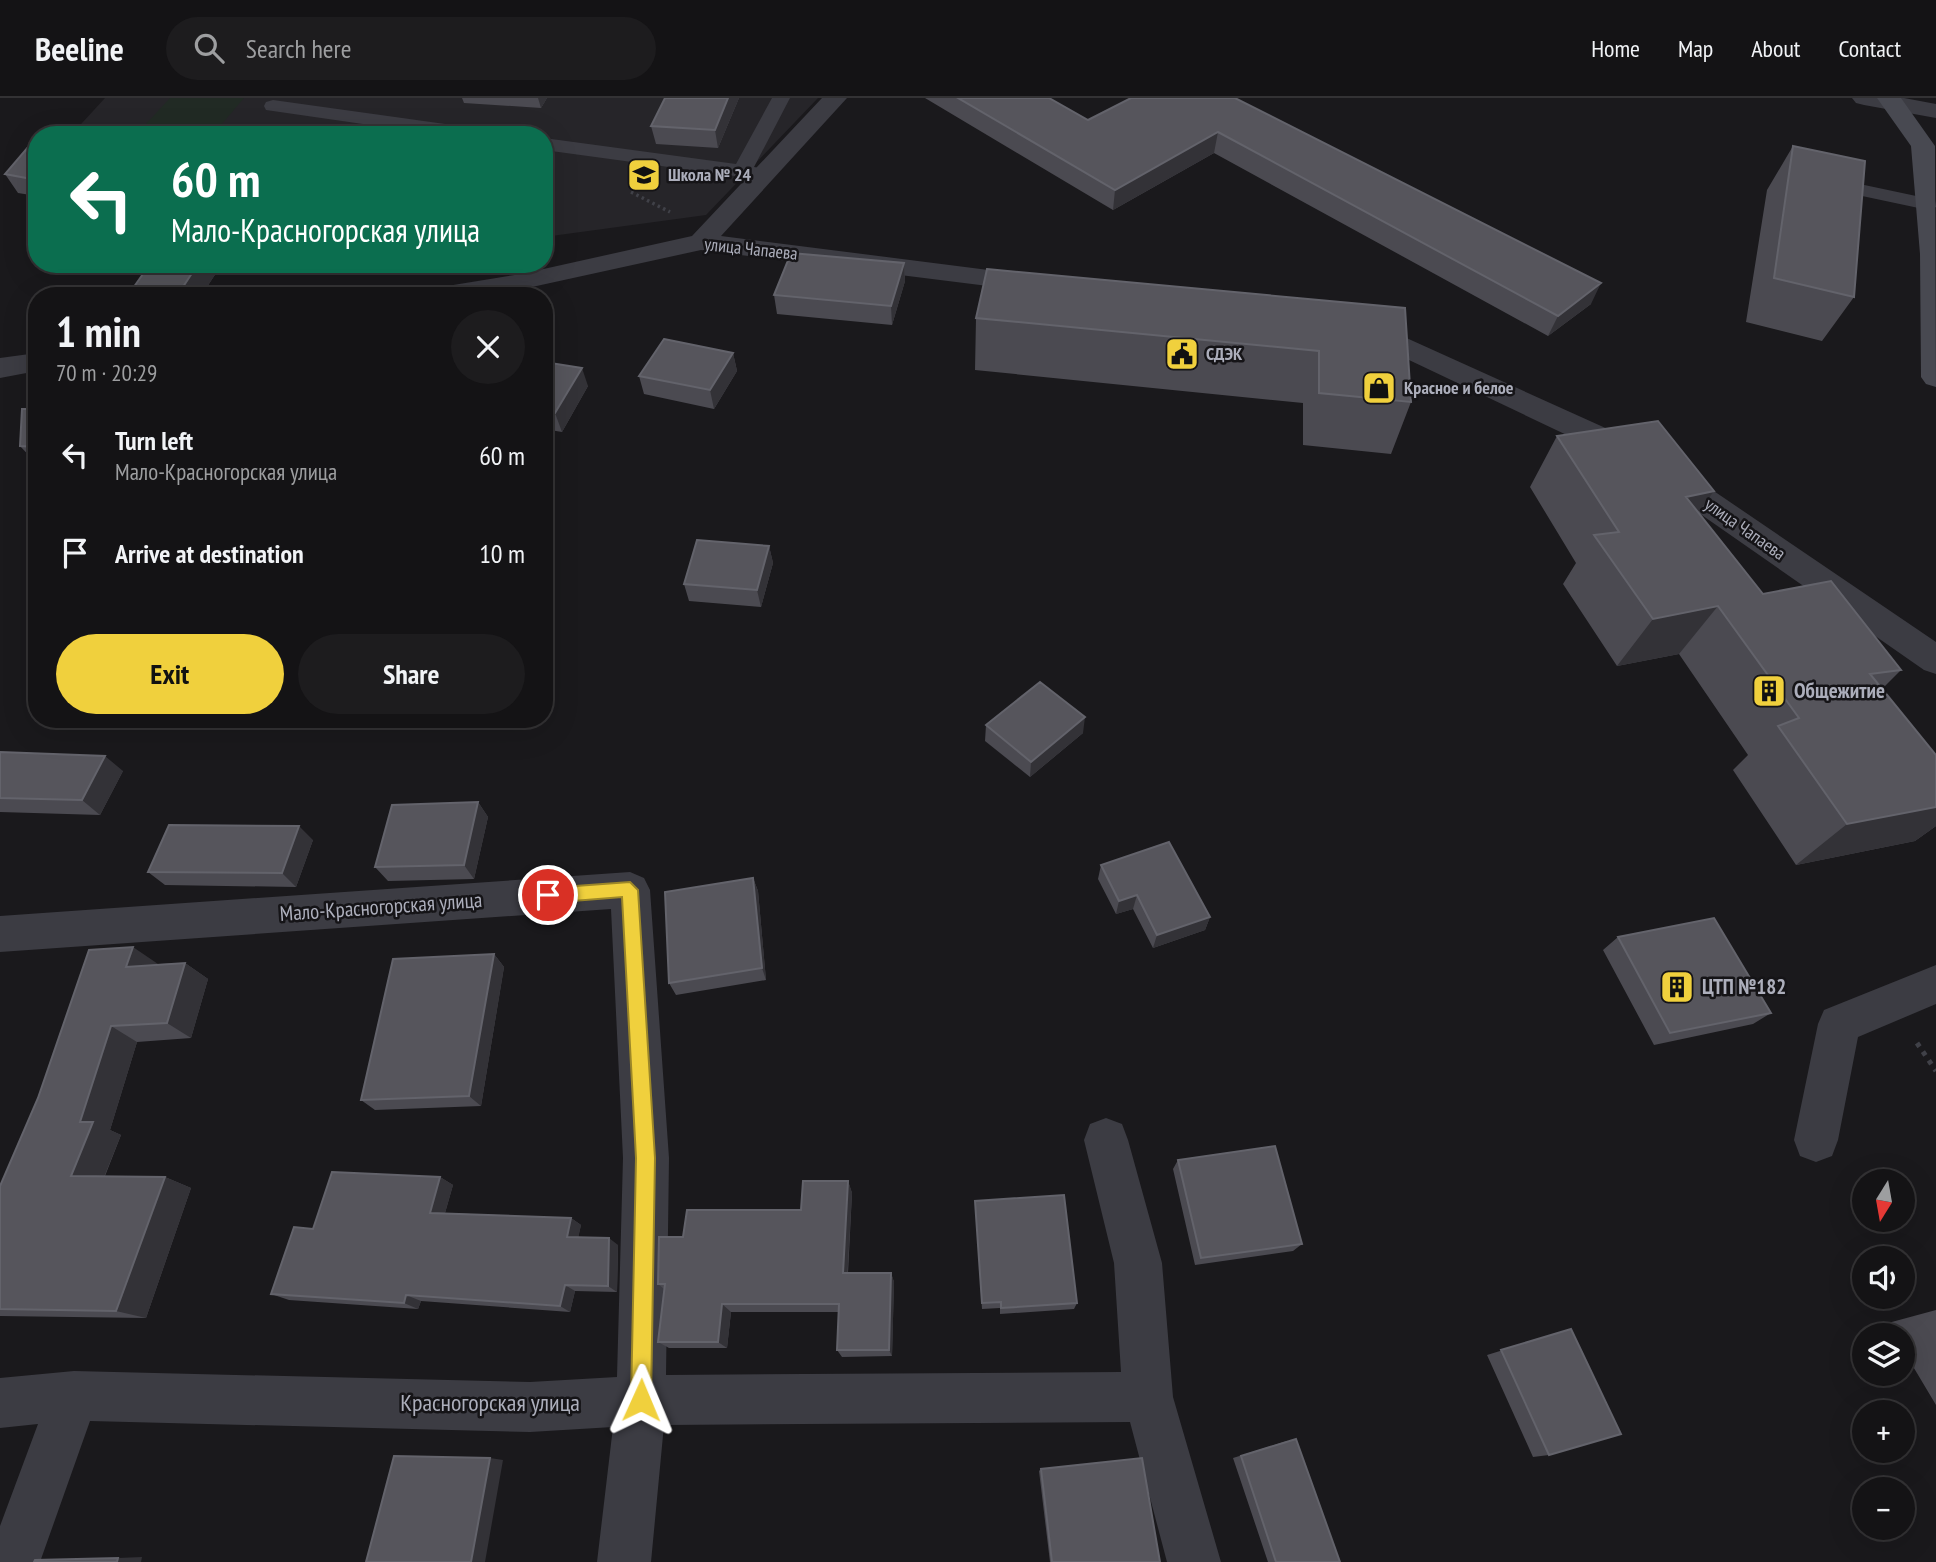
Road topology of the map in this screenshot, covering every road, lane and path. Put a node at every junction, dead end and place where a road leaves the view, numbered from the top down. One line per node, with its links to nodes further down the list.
1 (781, 98): 9 (lane)
2 (835, 98): 9 (street)
3 (1864, 98): 4 (street)
4 (1891, 101): 6 (street); 11 (street)
5 (273, 106): 7 (lane)
6 (1936, 111)
7 (416, 126)
8 (553, 145): 9 (lane)
9 (753, 172): 12 (street)
10 (1808, 179): 11 (lane)
11 (1928, 204): 18 (street)
12 (701, 242): 13 (street, улица Чапаева); 14 (street, улица Чапаева)
13 (492, 287)
14 (1061, 288)
15 (1339, 322): 19 (street, улица Чапаева)
16 (28, 363): 17 (street)
17 (0, 368)
18 (1936, 377)
19 (1936, 660)
20 (0, 934): 26 (street, Мало-Красногорская улица)
21 (1936, 984): 23 (street)
22 (1106, 1140): 25 (street)
23 (1816, 1140)
24 (74, 1396): 26 (street, Красногорская улица); 27 (street, Красногорская улица); 28 (street)
25 (1148, 1397): 26 (street, Красногорская улица); 30 (street)
26 (641, 1400): 29 (street)
27 (0, 1403)
28 (13, 1562)
29 (624, 1562)
30 (1194, 1562)

